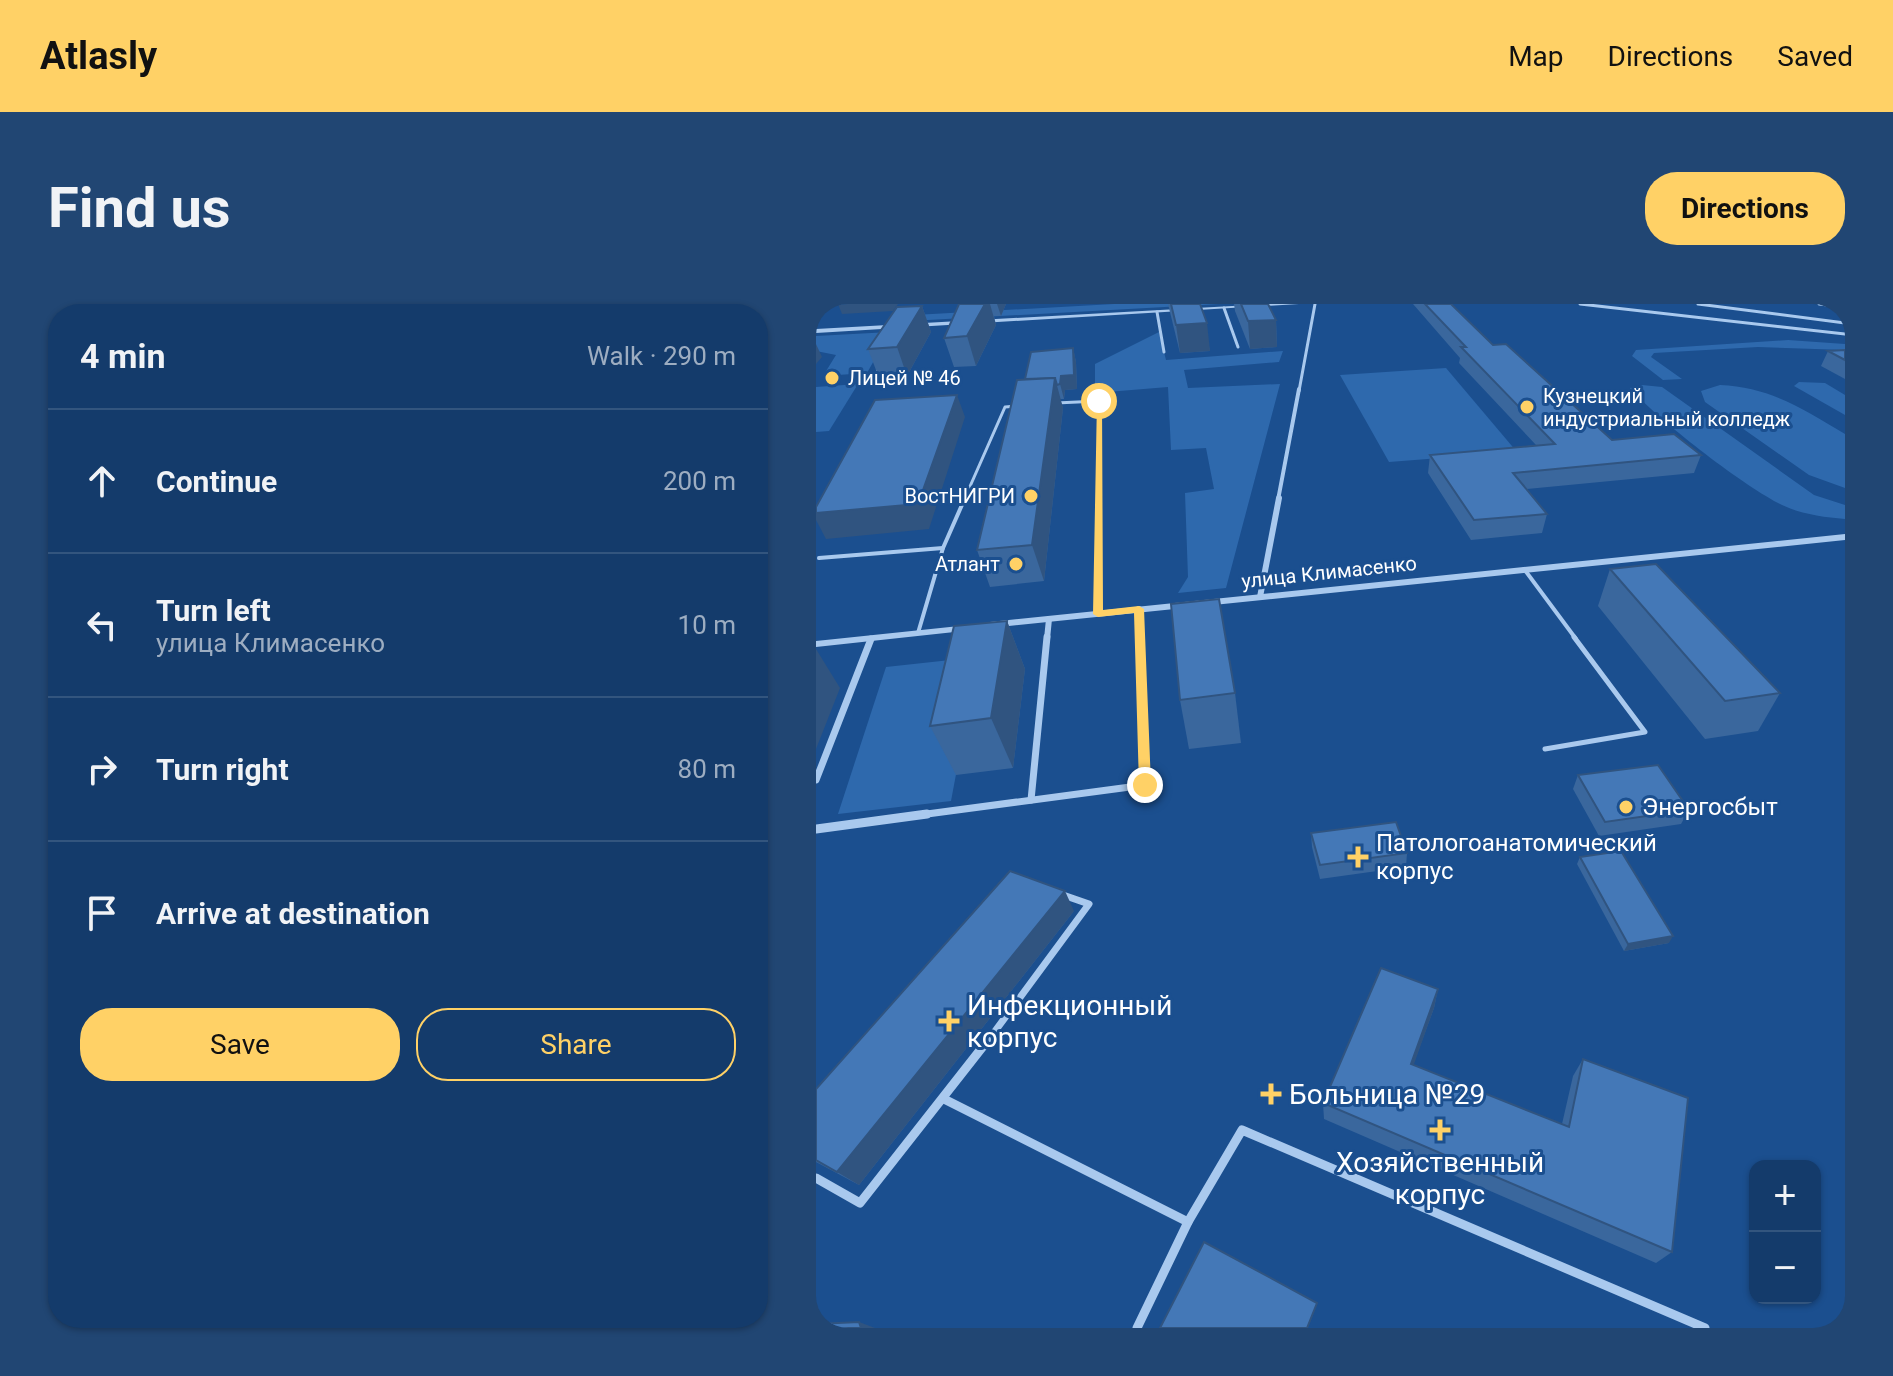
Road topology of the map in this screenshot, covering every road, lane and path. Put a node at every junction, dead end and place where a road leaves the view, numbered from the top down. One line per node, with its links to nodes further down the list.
1 (1141, 304): 12 (lane)
2 (1296, 304): 9 (street)
3 (1315, 304): 30 (street)
4 (1580, 304): 10 (lane)
5 (1643, 304): 10 (lane)
6 (1698, 304): 14 (lane)
7 (1819, 304): 8 (lane)
8 (1845, 307)
9 (1224, 308): 11 (street); 20 (lane)
10 (1641, 311): 18 (lane)
11 (1157, 312): 12 (street); 21 (lane)
12 (1141, 313): 15 (street)
13 (902, 315): 16 (lane)
14 (1845, 323)
15 (906, 326): 16 (street); 19 (lane)
16 (895, 327): 17 (street)
17 (816, 331)
18 (1845, 334)
19 (899, 337)
20 (1238, 347)
21 (1164, 352)
22 (885, 359): 23 (lane)
23 (871, 381)
24 (1052, 404): 32 (lane)
25 (1020, 406): 27 (lane)
26 (1845, 537): 29 (street, улица Климасенко)
27 (943, 548): 28 (lane); 34 (lane)
28 (819, 558)
29 (1524, 569): 30 (street, улица Климасенко); 37 (lane)
30 (1260, 597): 31 (street, улица Климасенко)
31 (1139, 609): 32 (street, улица Климасенко); 39 (street)
32 (1098, 614): 33 (street, улица Климасенко)
33 (1049, 619): 34 (street, улица Климасенко); 39 (street)
34 (918, 633): 35 (street, улица Климасенко)
35 (871, 639): 36 (street, улица Климасенко); 38 (street)
36 (816, 644)
37 (1545, 749)
38 (816, 780)
39 (1031, 800): 40 (street)
40 (816, 829)
41 (1059, 893): 42 (lane)
42 (944, 1099): 43 (lane); 44 (lane)
43 (816, 1178)
44 (1188, 1222): 45 (lane); 46 (lane)
45 (1137, 1328)
46 (1705, 1328)

